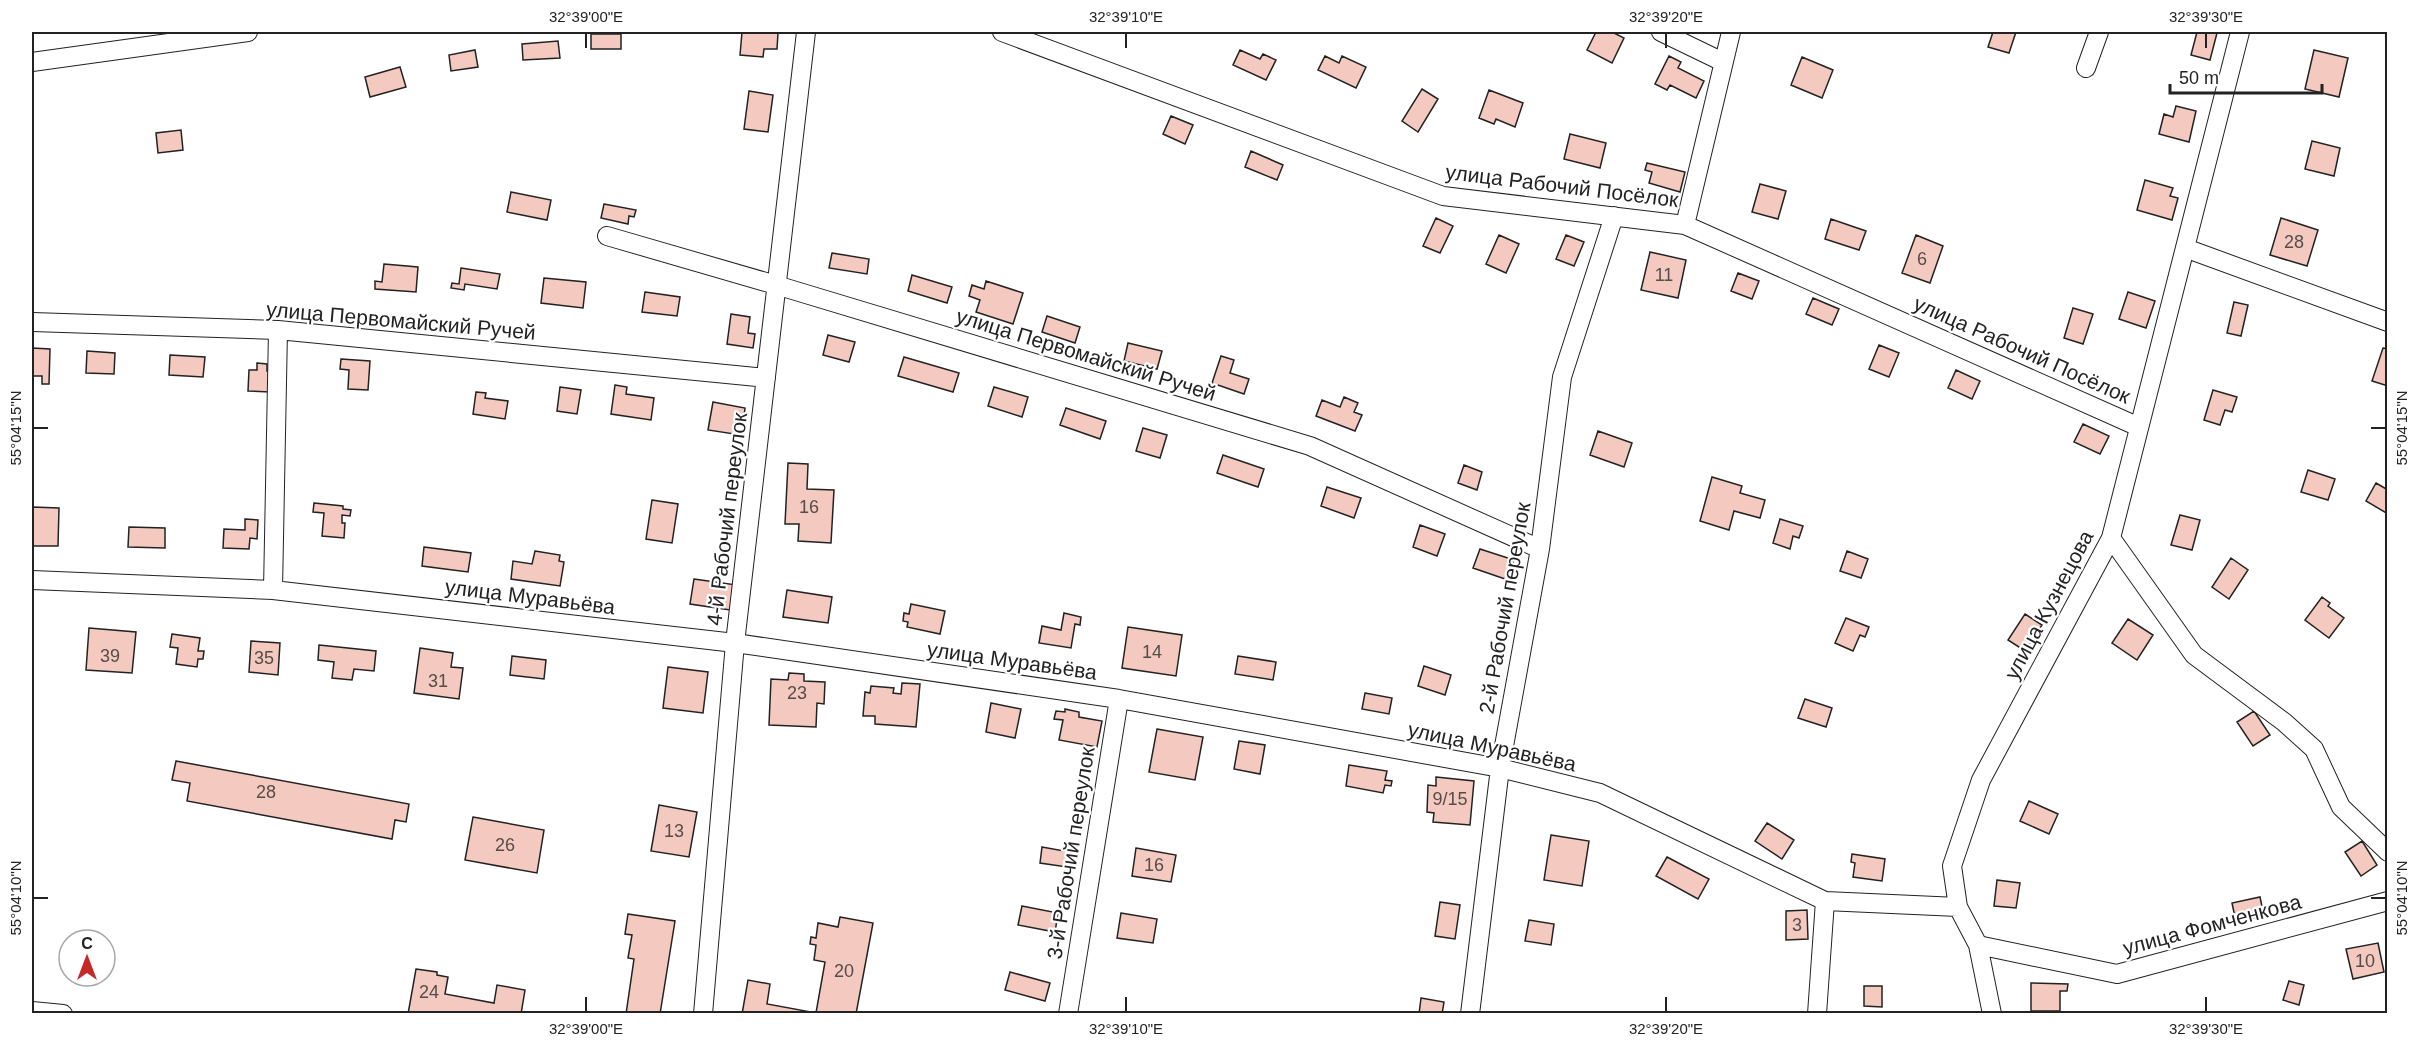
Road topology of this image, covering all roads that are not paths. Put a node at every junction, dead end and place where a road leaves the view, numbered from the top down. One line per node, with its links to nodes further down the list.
1 (248, 32): 8 (street)
2 (806, 32): 15 (street, 4-й Рабочий переулок)
3 (1002, 32): 11 (street, улица Рабочий Посёлок)
4 (1661, 32): 9 (street)
5 (1731, 32): 9 (street)
6 (2099, 32): 10 (street)
7 (2240, 32): 14 (street, улица Кузнецова)
8 (32, 62)
9 (1723, 62): 12 (street)
10 (2086, 68)
11 (1614, 216): 12 (street, улица Рабочий Посёлок); 22 (street, 2-й Рабочий переулок)
12 (1685, 225): 20 (street, улица Рабочий Посёлок)
13 (607, 236): 15 (street, улица Первомайский Ручей)
14 (2185, 248): 17 (street); 20 (street, улица Кузнецова)
15 (777, 285): 19 (street, 4-й Рабочий переулок); 22 (street, улица Первомайский Ручей)
16 (32, 322): 18 (street, улица Первомайский Ручей)
17 (2388, 322)
18 (278, 330): 19 (street, улица Первомайский Ручей); 24 (street)
19 (766, 378): 25 (street, 4-й Рабочий переулок)
20 (2139, 427): 21 (street, улица Кузнецова)
21 (2111, 538): 28 (street); 31 (street, улица Кузнецова)
22 (1540, 549): 27 (street, 2-й Рабочий переулок)
23 (32, 580): 24 (street, улица Муравьёва)
24 (273, 590): 25 (street, улица Муравьёва)
25 (735, 643): 26 (street, улица Муравьёва); 35 (street, 4-й Рабочий переулок)
26 (1119, 699): 27 (street, улица Муравьёва); 36 (street, 3-й Рабочий переулок)
27 (1500, 768): 29 (street, улица Муравьёва); 37 (street, 2-й Рабочий переулок)
28 (2388, 852)
29 (1825, 901): 31 (street, улица Муравьёва); 38 (street)
30 (2388, 901): 32 (street, улица Фомченкова)
31 (1958, 907): 32 (street, улица Кузнецова)
32 (1978, 945): 39 (street, улица Кузнецова)
33 (32, 1011): 34 (street)
34 (63, 1014)
35 (703, 1014)
36 (1068, 1014)
37 (1470, 1014)
38 (1817, 1014)
39 (1992, 1014)

